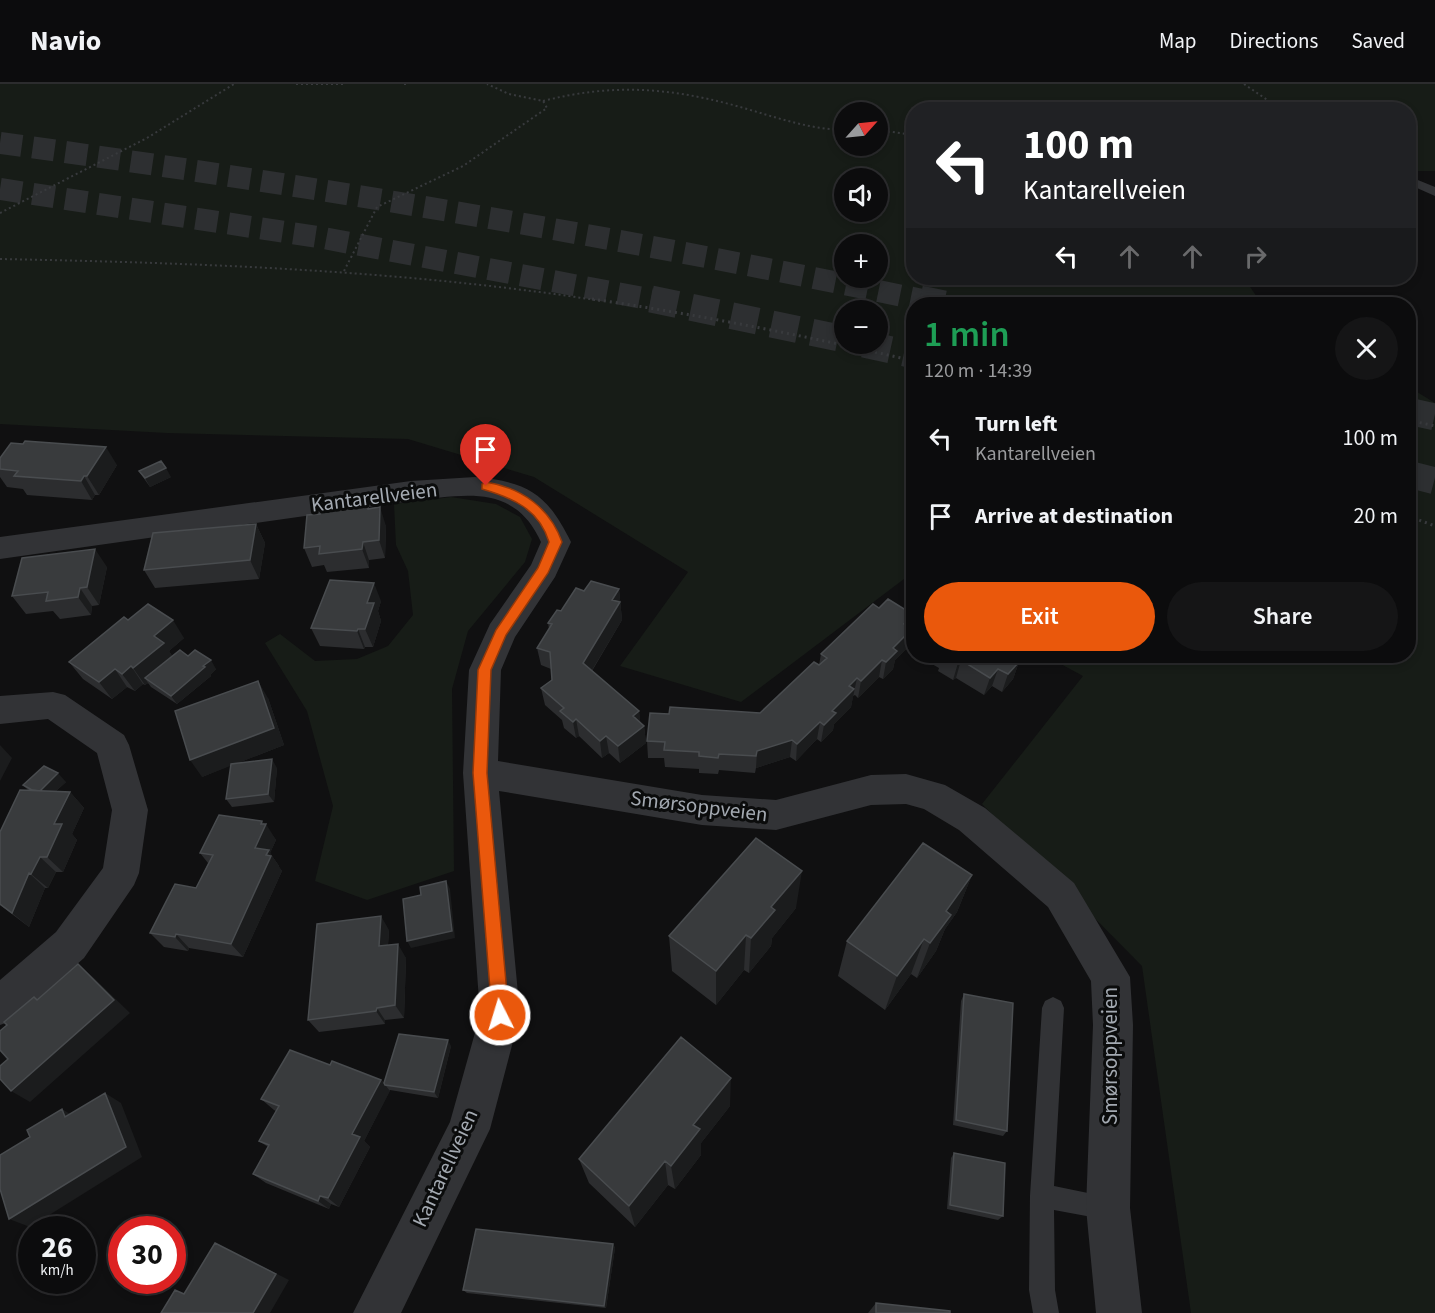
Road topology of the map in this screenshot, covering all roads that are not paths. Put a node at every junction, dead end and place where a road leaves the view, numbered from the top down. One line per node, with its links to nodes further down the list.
1 (1416, 183): 2 (lane)
2 (1435, 192)
3 (0, 548): 5 (street, Kantarellveien)
4 (0, 710): 6 (street)
5 (480, 773): 9 (street, Smørsoppveien); 10 (street, Kantarellveien)
6 (0, 1006)
7 (1053, 1008): 8 (lane)
8 (1042, 1196): 9 (lane); 11 (lane)
9 (1108, 1208): 12 (street, Smørsoppveien)
10 (376, 1313)
11 (1046, 1313)
12 (1119, 1313)

